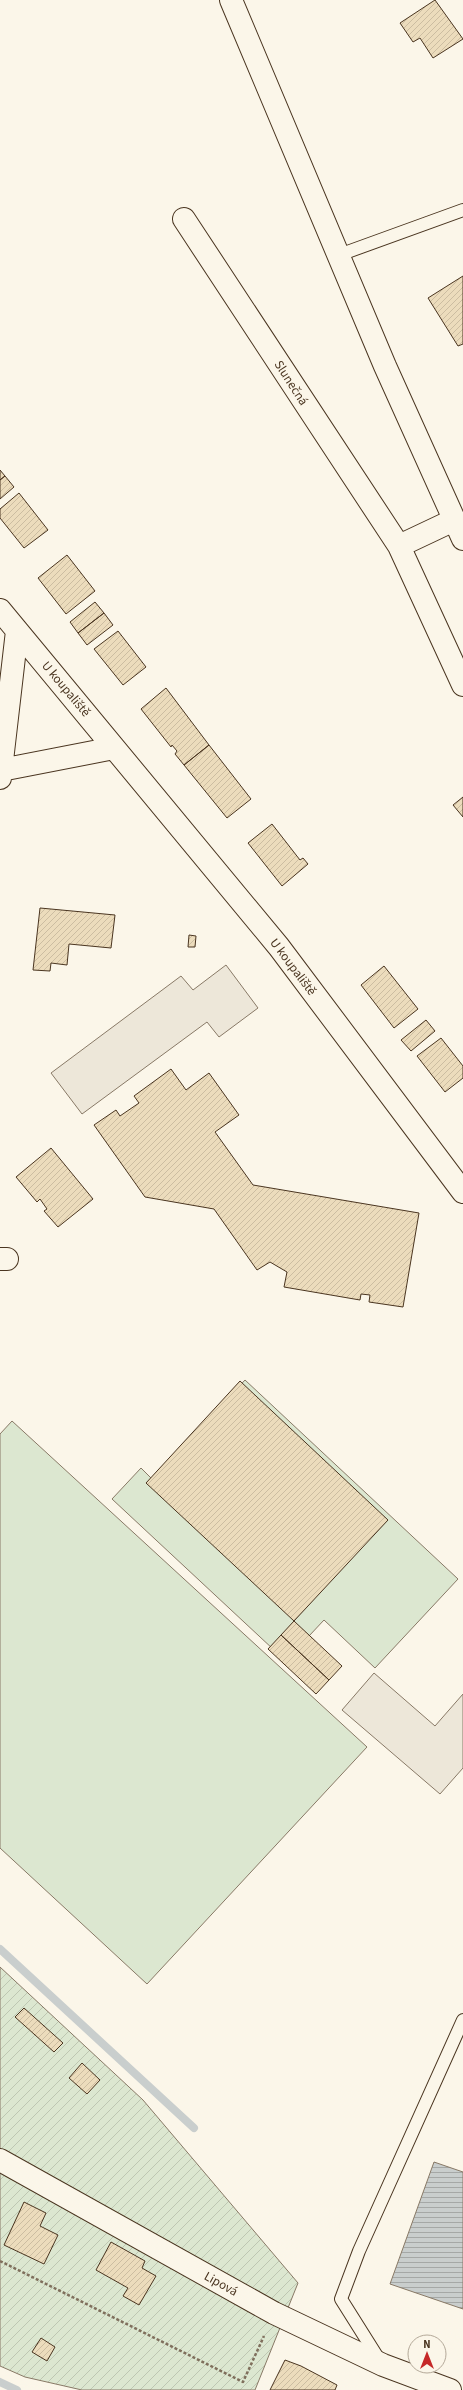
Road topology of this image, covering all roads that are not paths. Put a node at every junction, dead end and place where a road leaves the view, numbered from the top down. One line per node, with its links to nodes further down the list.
1 (231, 0): 4 (street)
2 (463, 210): 4 (lane)
3 (184, 219): 6 (street, Slunečná)
4 (339, 255): 5 (street)
5 (459, 530): 6 (street)
6 (399, 546): 9 (street, Slunečná)
7 (0, 610): 8 (street, U koupaliště)
8 (17, 631): 10 (street, U koupaliště); 11 (street)
9 (463, 685)
10 (114, 748): 11 (street); 12 (street, U koupaliště)
11 (0, 774)
12 (463, 1192)
13 (463, 2020): 15 (lane)
14 (0, 2160): 15 (street, Lipová)
15 (383, 2366): 16 (street, Lipová)
16 (450, 2390)

